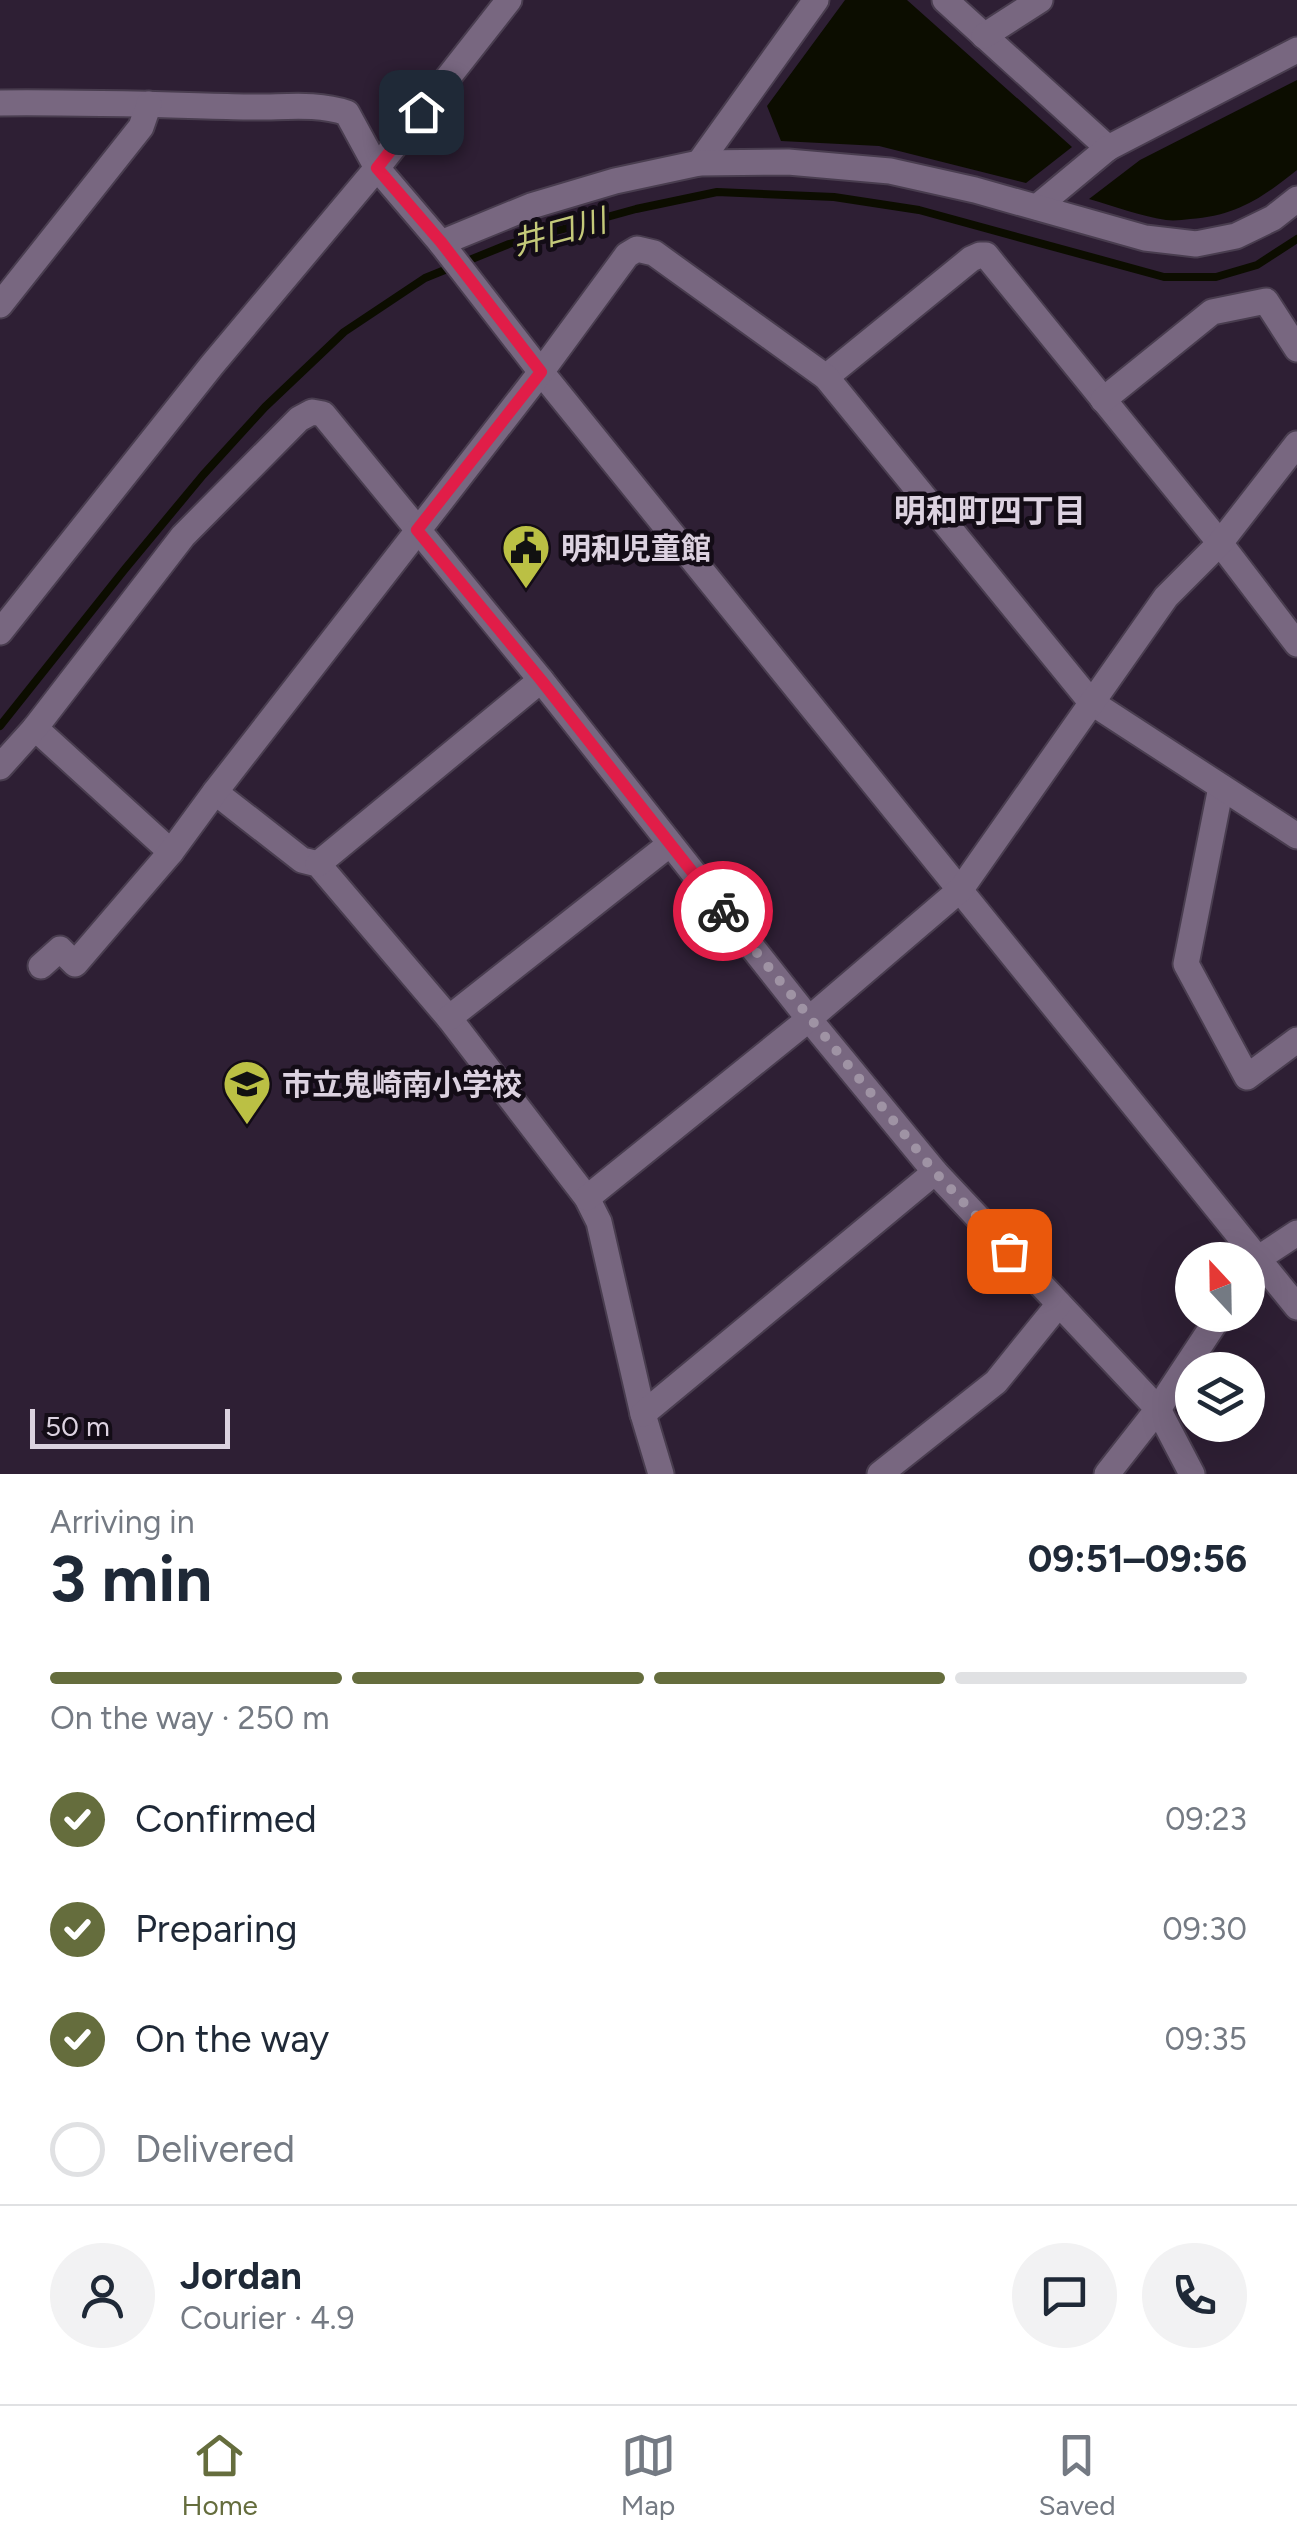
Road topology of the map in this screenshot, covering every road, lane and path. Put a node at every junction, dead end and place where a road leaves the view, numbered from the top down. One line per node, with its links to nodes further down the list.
1 (509, 0): 11 (street)
2 (816, 0): 10 (street)
3 (946, 0): 5 (street)
4 (1040, 0): 5 (street)
5 (984, 36): 9 (street)
6 (1297, 50): 9 (street)
7 (2, 101): 8 (street)
8 (149, 104): 11 (street); 15 (street)
9 (1108, 148): 13 (street)
10 (700, 164): 13 (street); 14 (street)
11 (377, 168): 14 (street); 23 (street)
12 (1297, 198): 13 (street)
13 (1037, 207)
14 (441, 242): 17 (street)
15 (0, 305)
16 (1297, 349): 19 (street)
17 (541, 372): 18 (street); 21 (street); 35 (street)
18 (826, 376): 19 (street); 26 (street)
19 (1102, 400): 22 (street)
20 (1297, 444): 22 (street)
21 (417, 530): 25 (street); 27 (street); 30 (street)
22 (1220, 543): 24 (street); 26 (street)
23 (0, 632)
24 (1295, 637)
25 (541, 680): 32 (street); 34 (street)
26 (1091, 702): 29 (street); 35 (street)
27 (35, 728): 28 (street); 33 (street)
28 (0, 767)
29 (1220, 786): 31 (street); 39 (street)
30 (215, 792): 33 (street); 34 (street)
31 (1297, 836)
32 (670, 844): 37 (street); 38 (street)
33 (171, 852): 36 (street)
34 (318, 864): 37 (street)
35 (962, 889): 38 (street); 43 (street)
36 (42, 966)
37 (449, 1018): 41 (street)
38 (809, 1019): 40 (street); 41 (street)
39 (1297, 1040)
40 (935, 1172): 46 (street); 50 (street)
41 (587, 1198): 50 (street)
42 (1297, 1232): 44 (street)
43 (1234, 1242)
44 (1265, 1257)
45 (1265, 1277): 47 (street)
46 (1059, 1304): 49 (street); 52 (street)
47 (1297, 1307)
48 (1209, 1332): 49 (street)
49 (1158, 1409): 53 (street); 54 (street)
50 (643, 1414): 51 (street)
51 (662, 1474)
52 (880, 1474)
53 (1107, 1474)
54 (1192, 1474)

